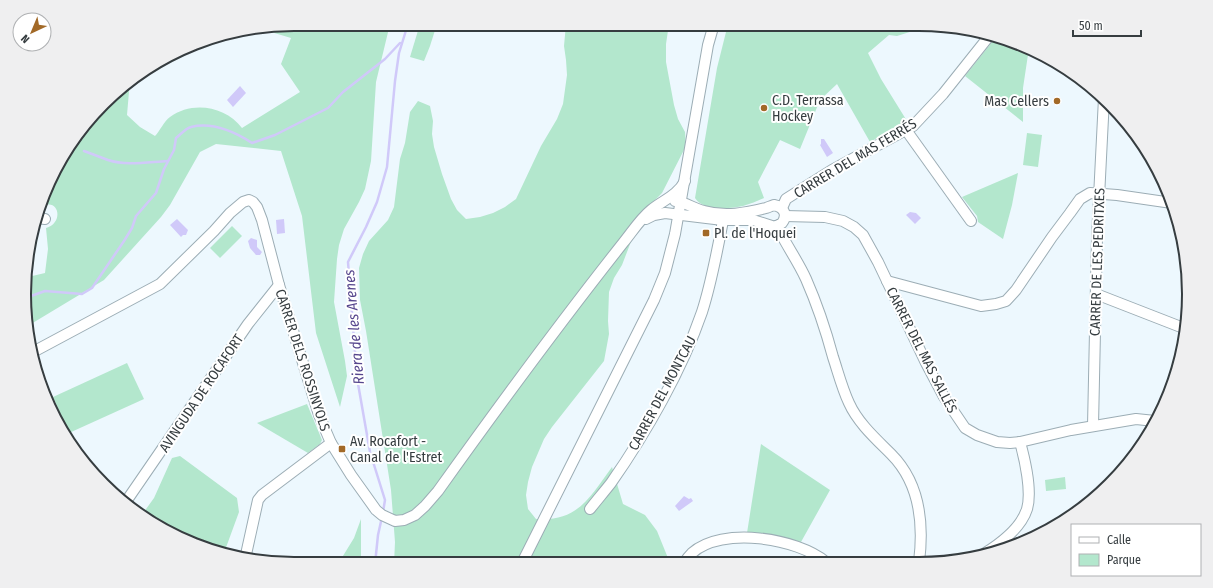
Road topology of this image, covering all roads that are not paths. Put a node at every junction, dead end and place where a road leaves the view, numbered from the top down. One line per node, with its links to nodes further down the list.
1 (712, 31): 5 (street)
2 (986, 40): 4 (street, CARRER DEL MAS FERRÉS)
3 (1104, 107): 6 (street, CARRER DE LES PEDRITXES)
4 (906, 130): 11 (street, CARRER DEL MAS FERRÉS); 14 (street)
5 (685, 181): 7 (street); 10 (street, CARRER DELS ROSSINYOLS)
6 (1100, 193): 8 (street); 17 (street); 19 (street, CARRER DE LES PEDRITXES)
7 (681, 202): 10 (street); 12 (street); 13 (street)
8 (1165, 202)
9 (768, 208): 11 (street); 13 (street); 15 (street)
10 (660, 209): 12 (street); 16 (street); 25 (street, CARRER DELS ROSSINYOLS)
11 (784, 212): 15 (street); 17 (street, CARRER DEL MAS SALLÉS)
12 (679, 215): 13 (street); 16 (street)
13 (723, 217): 15 (street); 27 (street, CARRER DEL MONTCAU)
14 (971, 221)
15 (772, 225): 33 (street)
16 (675, 234): 30 (street)
17 (886, 281): 24 (street, CARRER DEL MAS SALLÉS)
18 (279, 285): 21 (street, CARRER DELS ROSSINYOLS); 25 (street, CARRER DELS ROSSINYOLS); 26 (street, AVINGUDA DE ROCAFORT)
19 (1096, 294): 20 (street); 23 (street, CARRER DE LES PEDRITXES)
20 (1180, 327)
21 (37, 350)
22 (1150, 420): 23 (street, CARRER DEL MAS SALLÉS)
23 (1093, 426): 24 (street, CARRER DEL MAS SALLÉS)
24 (1020, 442): 28 (street)
25 (331, 443): 29 (street)
26 (128, 498)
27 (590, 509)
28 (996, 545)
29 (246, 553)
30 (525, 557)
31 (688, 557): 32 (street)
32 (819, 557)
33 (919, 557)

